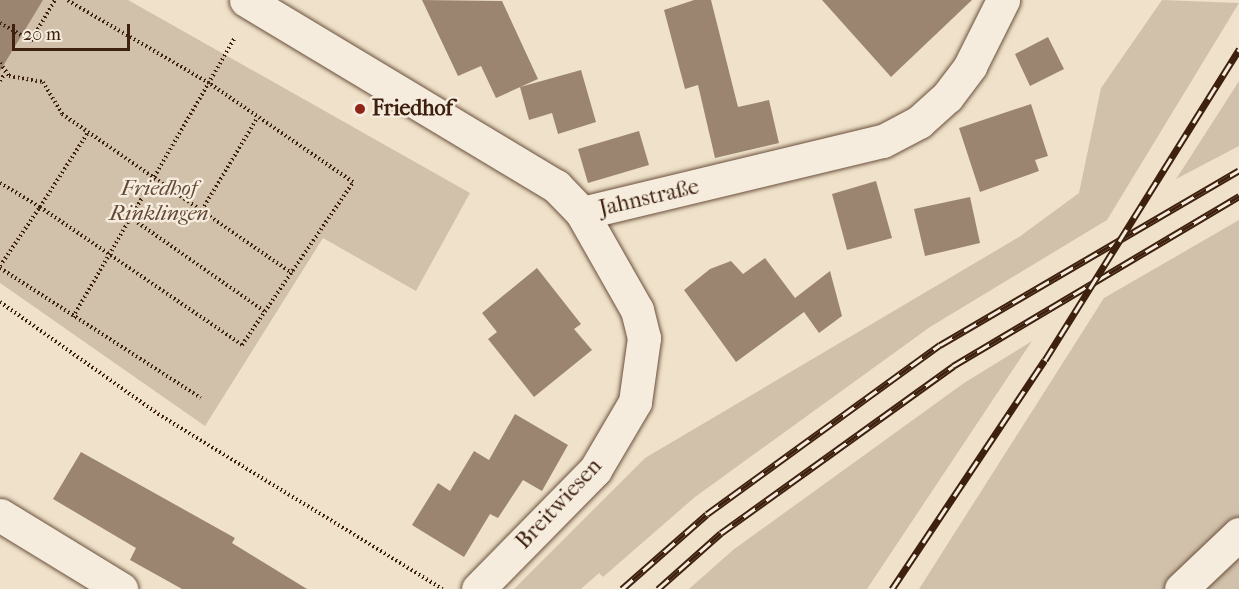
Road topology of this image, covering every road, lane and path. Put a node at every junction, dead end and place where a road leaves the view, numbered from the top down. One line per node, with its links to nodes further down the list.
1 (55, 0): 5 (path)
2 (67, 0): 9 (path)
3 (1003, 0): 16 (street, Jahnstraße)
4 (254, 2): 9 (path); 16 (street, Jahnstraße)
5 (0, 23)
6 (0, 63): 7 (path)
7 (5, 73): 8 (path); 11 (path)
8 (0, 81)
9 (209, 83): 10 (path); 12 (path)
10 (257, 118): 15 (path); 20 (path)
11 (87, 134): 12 (path); 14 (path)
12 (157, 180): 15 (path); 17 (path)
13 (0, 183): 14 (path)
14 (40, 207): 18 (path); 19 (path)
15 (202, 210): 20 (path)
16 (582, 213): 29 (street, Breitwiesen)
17 (134, 220): 18 (path); 22 (path)
18 (111, 256): 22 (path); 23 (path)
19 (0, 267): 23 (path)
20 (292, 273): 22 (path)
21 (0, 302): 28 (path)
22 (264, 311)
23 (73, 317): 24 (path)
24 (201, 398)
25 (0, 515): 27 (street)
26 (1239, 534): 30 (street)
27 (121, 589)
28 (443, 589)
29 (478, 589)
30 (1181, 589)

